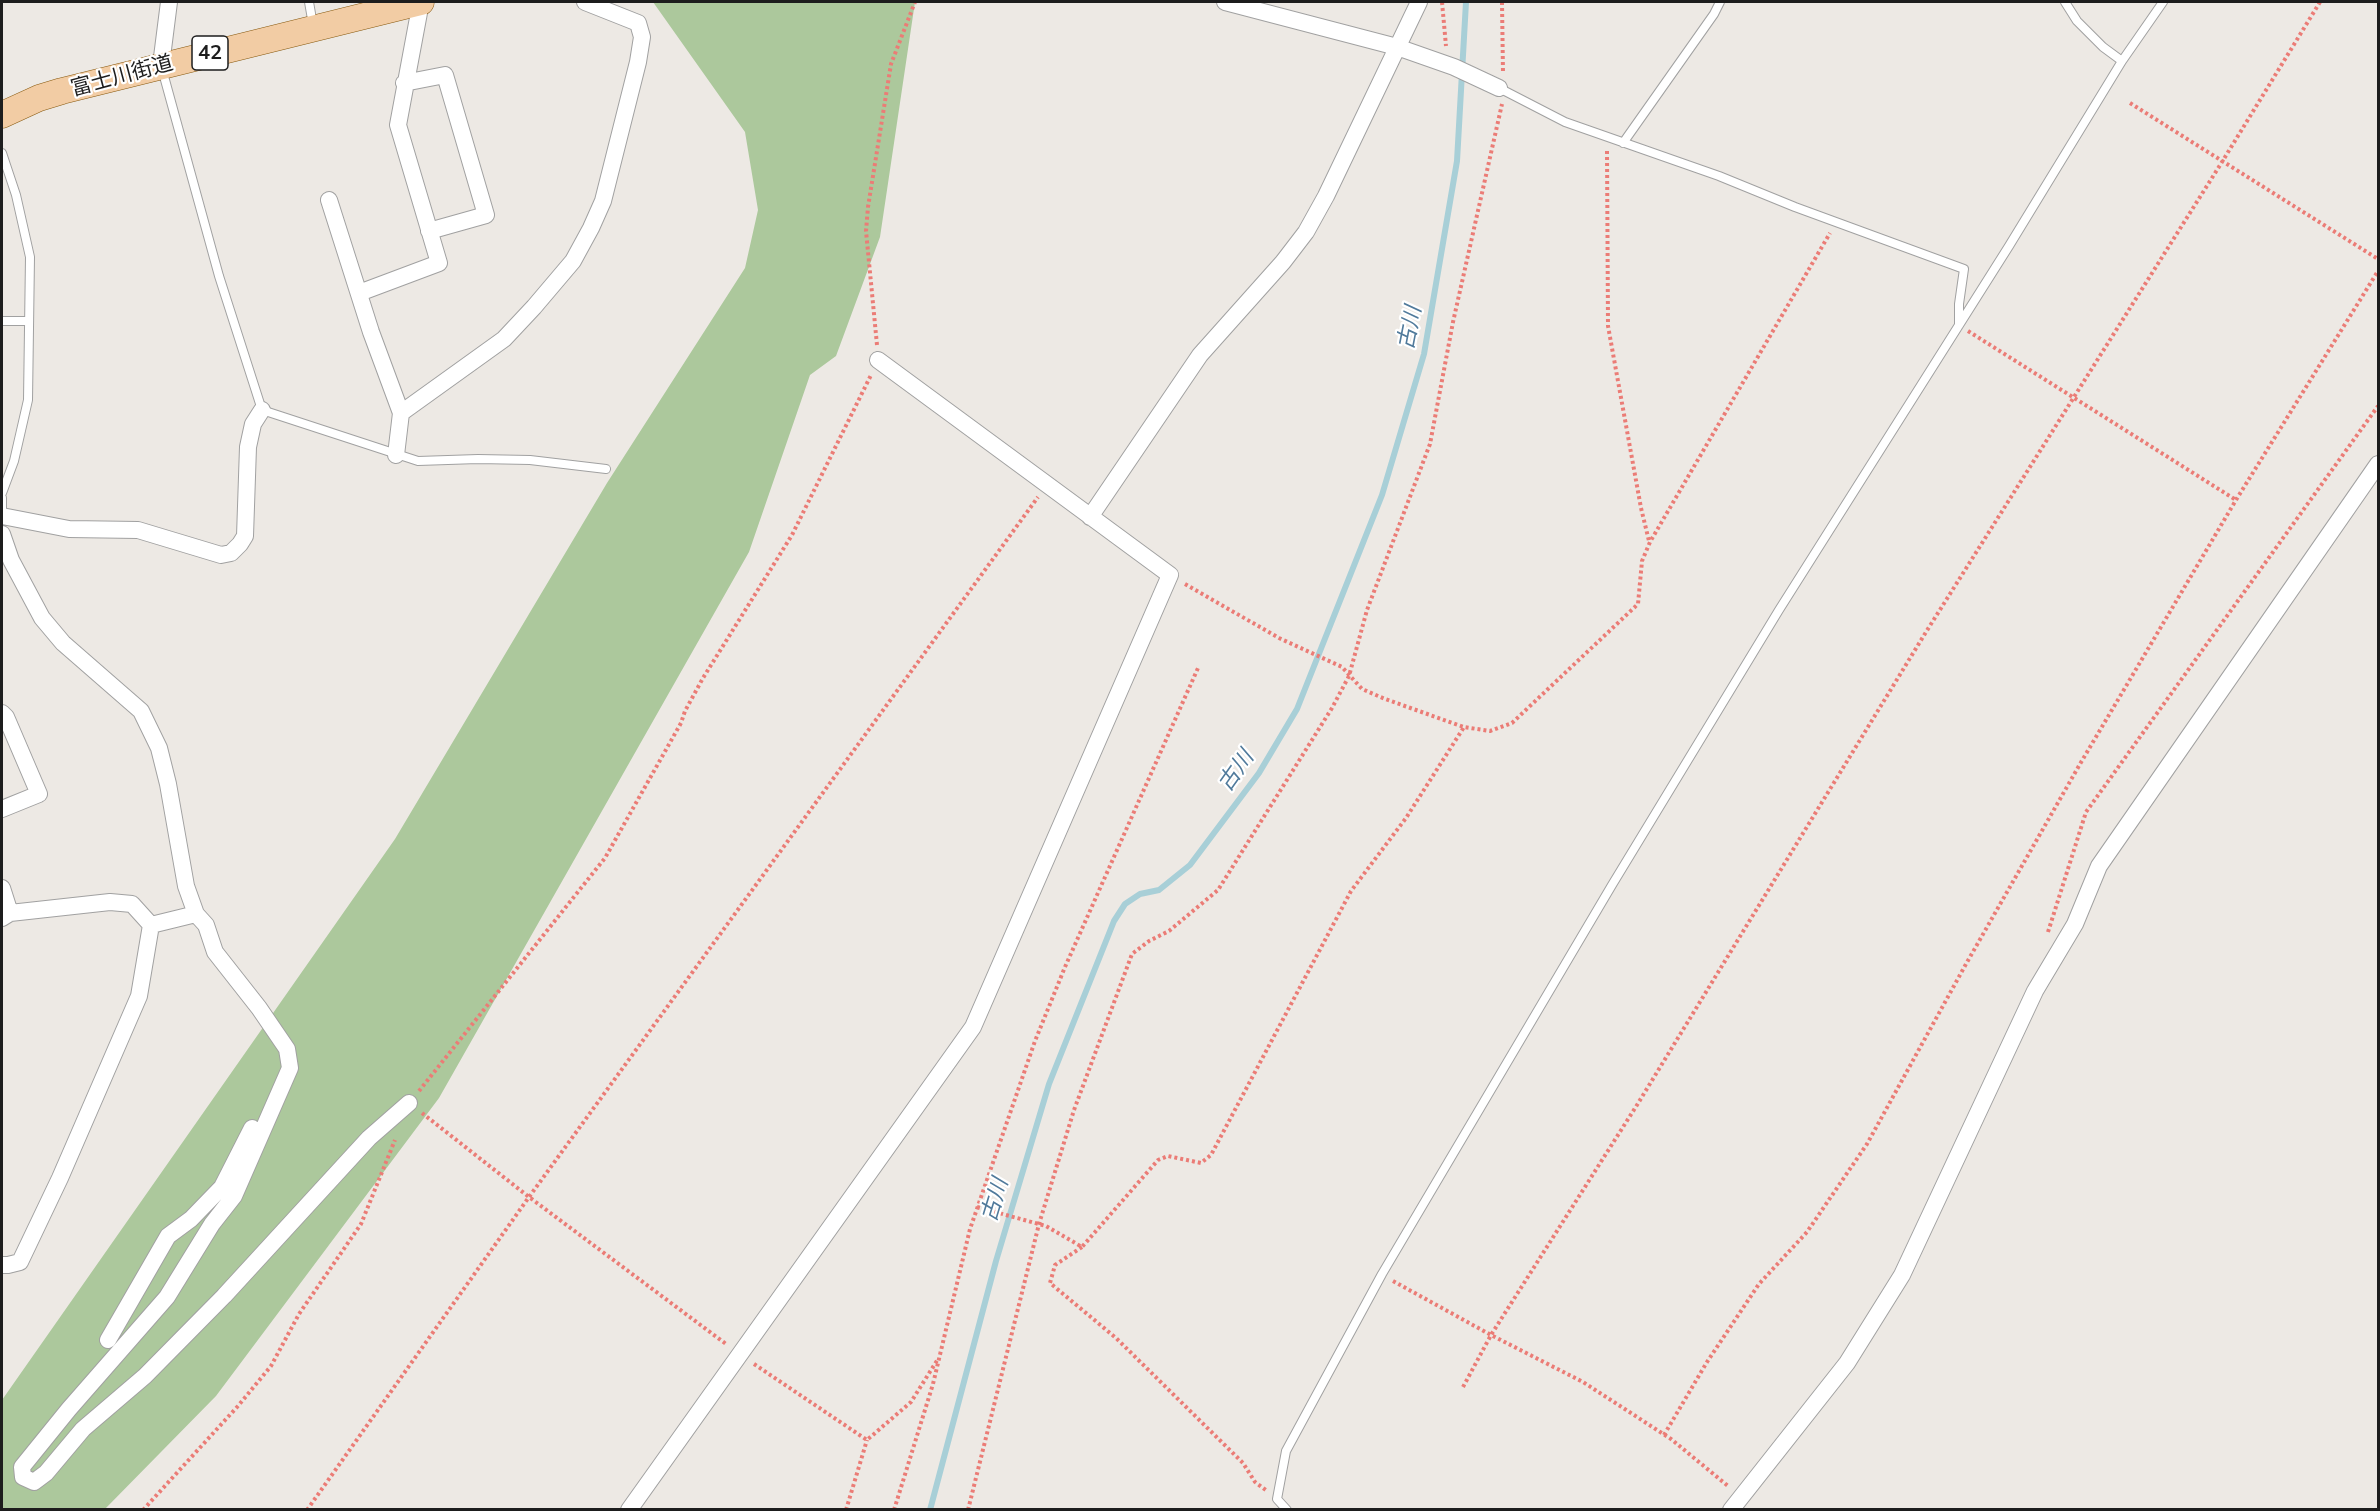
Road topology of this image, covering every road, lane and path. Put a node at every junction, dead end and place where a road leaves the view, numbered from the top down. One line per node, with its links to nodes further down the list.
1 (169, 2): 17 (street)
2 (309, 2): 14 (lane)
3 (421, 2): 14 (main road, 富士川街道 / 42); 19 (street)
4 (585, 2): 40 (street)
5 (915, 2): 36 (path)
6 (1225, 2): 15 (street)
7 (1419, 2): 15 (street)
8 (1442, 2): 18 (path)
9 (1502, 2): 20 (path)
10 (1720, 2): 24 (lane)
11 (2065, 2): 16 (lane)
12 (2163, 2): 16 (lane)
13 (2320, 2): 26 (path)
14 (314, 28): 17 (main road, 富士川街道 / 42)
15 (1397, 47): 18 (street); 49 (street)
16 (2122, 61): 35 (lane)
17 (161, 65): 22 (main road, 富士川街道 / 42); 39 (lane)
18 (1450, 66): 20 (street)
19 (404, 82): 29 (street); 29 (street)
20 (1502, 90): 23 (lane); 54 (path)
21 (2130, 103): 26 (path)
22 (2, 115)
23 (1607, 138): 24 (lane); 51 (path)
24 (1623, 144): 28 (lane)
25 (2, 153): 34 (lane)
26 (2222, 162): 30 (path); 37 (path)
27 (329, 200): 32 (street)
28 (1837, 222): 35 (lane); 51 (path)
29 (429, 231): 32 (street)
30 (2379, 259)
31 (2379, 271): 47 (path)
32 (359, 293): 40 (street)
33 (2, 321): 34 (lane)
34 (28, 321): 45 (lane)
35 (1959, 325): 37 (path); 71 (lane)
36 (878, 360): 44 (street); 64 (path)
37 (2074, 399): 47 (path); 72 (path)
38 (2379, 406): 62 (path)
39 (262, 410): 41 (lane); 48 (street)
40 (401, 413): 41 (street)
41 (396, 455): 43 (lane)
42 (2379, 464): 80 (street)
43 (606, 469)
44 (1047, 485): 49 (street); 66 (path)
45 (2, 493)
46 (2, 498): 48 (lane)
47 (2236, 500): 77 (path)
48 (2, 515)
49 (1090, 517): 52 (street)
50 (2, 534): 59 (street)
51 (1650, 542): 56 (path)
52 (1170, 575): 54 (path); 75 (street)
53 (1198, 668): 67 (path)
54 (1349, 676): 56 (path); 68 (path)
55 (2, 713): 57 (street)
56 (1464, 727): 69 (path)
57 (2, 808)
58 (2, 888): 60 (street)
59 (196, 914): 61 (street); 63 (street)
60 (6, 915): 61 (street)
61 (151, 925): 70 (street)
62 (2049, 929)
63 (279, 1088): 64 (street); 73 (street)
64 (410, 1103): 66 (path)
65 (396, 1136): 81 (path)
66 (530, 1197): 75 (path); 82 (path)
67 (977, 1207): 68 (path); 74 (path)
68 (1039, 1224): 69 (path); 86 (path)
69 (1082, 1247): 79 (path)
70 (2, 1265)
71 (1382, 1274): 72 (path); 79 (lane)
72 (1491, 1335): 76 (path); 77 (path)
73 (108, 1340)
74 (942, 1353): 78 (path); 85 (path)
75 (741, 1355): 78 (path); 83 (street)
76 (1463, 1388)
77 (1664, 1435): 80 (path)
78 (867, 1440): 84 (path)
79 (1277, 1499): 87 (lane)
80 (1733, 1508)
81 (143, 1509)
82 (306, 1509)
83 (629, 1509)
84 (846, 1509)
85 (894, 1509)
86 (968, 1509)
87 (1287, 1509)

